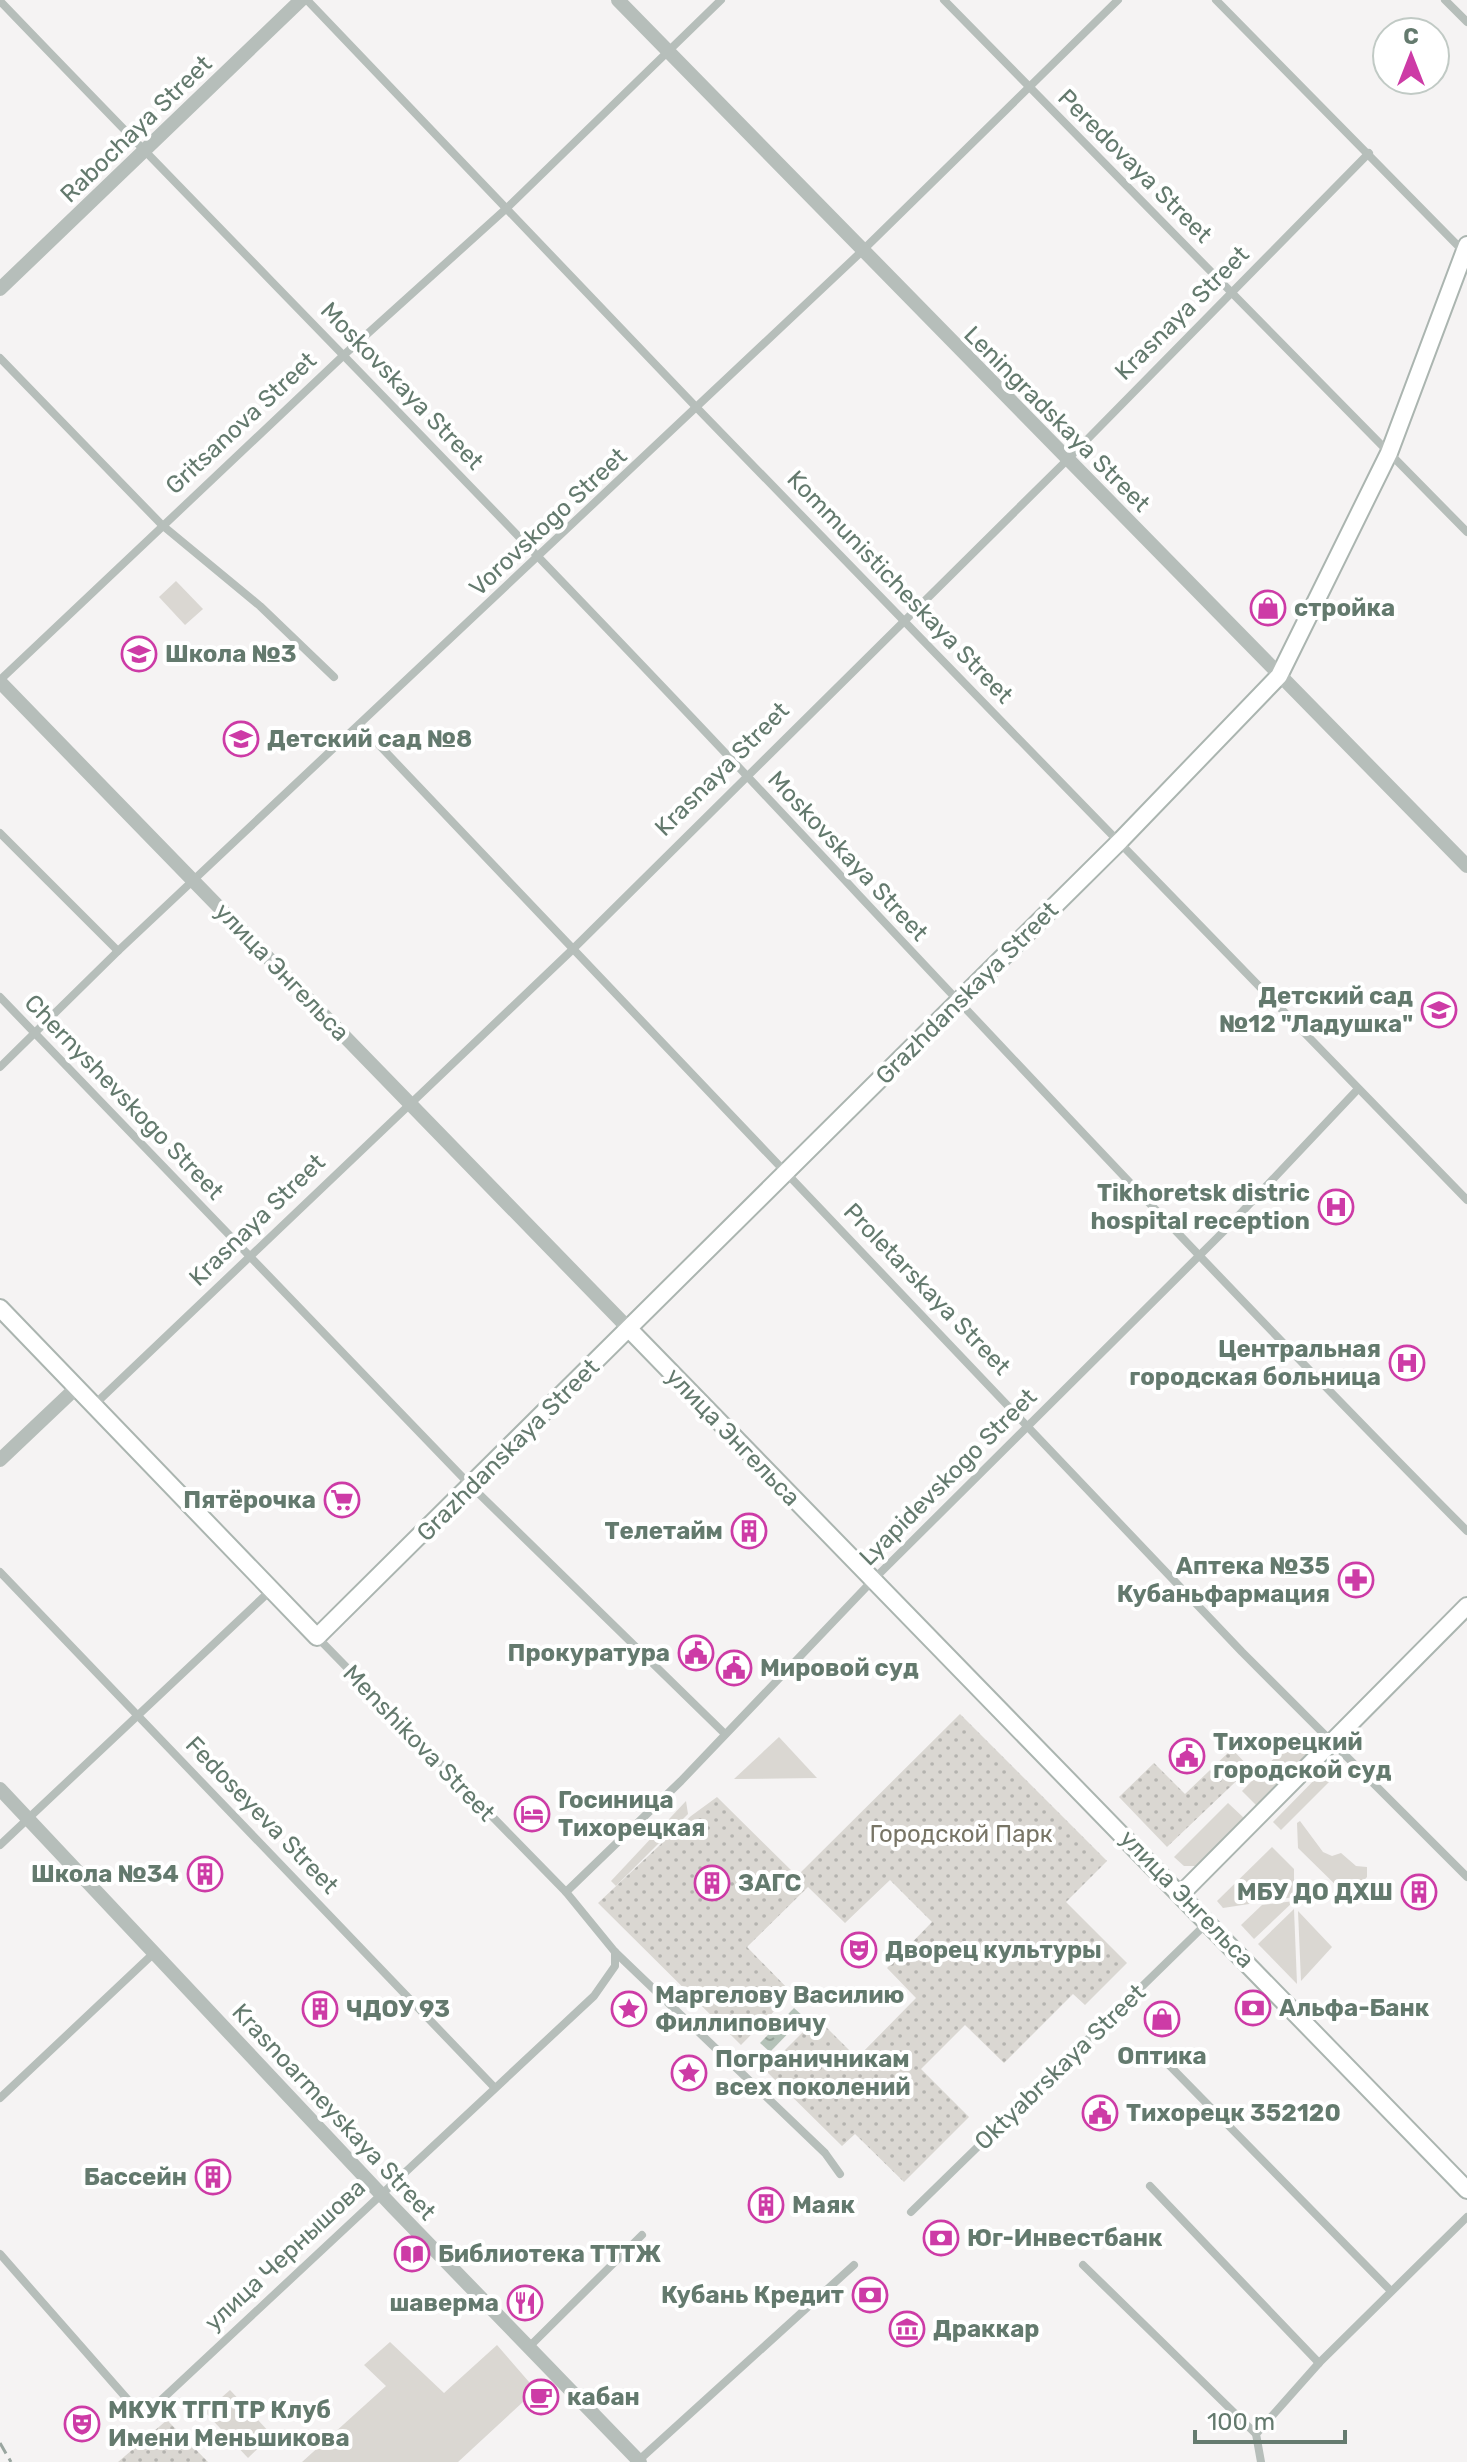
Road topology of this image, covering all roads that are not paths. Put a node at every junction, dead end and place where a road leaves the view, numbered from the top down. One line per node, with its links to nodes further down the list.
1 (304, 0): 12 (street, Rabochaya Street); 14 (street, Kommunisticheskaya Street)
2 (618, 0): 10 (street, Leningradskaya Street)
3 (721, 0): 10 (street, Gritsanova Street)
4 (944, 0): 11 (street, Peredovaya Street)
5 (1118, 0): 11 (street, Vorovskogo Street)
6 (1216, 0): 13 (street)
7 (1445, 0): 9 (street)
8 (0, 1): 12 (street, Moskovskaya Street)
9 (1467, 22)
10 (668, 51): 14 (street, Gritsanova Street); 16 (street, Leningradskaya Street)
11 (1028, 86): 16 (street, Vorovskogo Street); 18 (street, Peredovaya Street)
12 (145, 152): 17 (street, Rabochaya Street); 19 (street, Moskovskaya Street)
13 (1369, 153): 15 (street); 18 (street, Krasnaya Street)
14 (508, 207): 19 (street, Gritsanova Street); 21 (street, Kommunisticheskaya Street)
15 (1466, 250): 22 (main road, Grazhdanskaya Street)
16 (861, 252): 21 (street, Vorovskogo Street); 23 (street, Leningradskaya Street)
17 (0, 289)
18 (1233, 294): 22 (street, Peredovaya Street); 23 (street, Krasnaya Street)
19 (345, 354): 24 (street, Gritsanova Street); 26 (street, Moskovskaya Street)
20 (0, 358): 24 (street)
21 (697, 408): 26 (street, Vorovskogo Street); 27 (street, Kommunisticheskaya Street)
22 (1389, 453): 25 (street, Peredovaya Street); 28 (main road, Grazhdanskaya Street)
23 (1066, 461): 27 (street, Krasnaya Street); 28 (street, Leningradskaya Street)
24 (162, 525): 29 (street); 30 (street, Gritsanova Street)
25 (1467, 532)
26 (538, 558): 31 (street, Vorovskogo Street); 32 (street, Moskovskaya Street)
27 (903, 619): 32 (street, Krasnaya Street); 34 (street, Kommunisticheskaya Street)
28 (1279, 676): 34 (main road, Grazhdanskaya Street); 35 (street, Leningradskaya Street)
29 (334, 677)
30 (0, 681): 36 (street, улица Энгельса)
31 (361, 726): 36 (street, Vorovskogo Street); 37 (street, Proletarskaya Street)
32 (747, 775): 37 (street, Krasnaya Street); 40 (street, Moskovskaya Street)
33 (0, 833): 38 (street)
34 (1120, 841): 40 (main road, Grazhdanskaya Street); 43 (street, Kommunisticheskaya Street)
35 (1467, 866)
36 (194, 880): 38 (street, Vorovskogo Street); 44 (street, улица Энгельса)
37 (572, 950): 44 (street, Krasnaya Street); 45 (street, Proletarskaya Street)
38 (118, 951): 41 (street, Vorovskogo Street)
39 (0, 997): 41 (street, Chernyshevskogo Street)
40 (957, 1003): 45 (main road, Grazhdanskaya Street); 47 (street, Moskovskaya Street)
41 (37, 1034): 42 (street, Vorovskogo Street); 48 (street, Chernyshevskogo Street)
42 (0, 1067)
43 (1358, 1089): 46 (street, Kommunisticheskaya Street); 47 (street, Lyapidevskogo Street)
44 (408, 1103): 48 (street, Krasnaya Street); 50 (street, улица Энгельса)
45 (788, 1171): 50 (main road, Grazhdanskaya Street); 53 (street, Proletarskaya Street)
46 (1467, 1200)
47 (1198, 1255): 53 (street, Lyapidevskogo Street); 56 (street, Moskovskaya Street)
48 (251, 1258): 52 (street, Krasnaya Street); 55 (street, Chernyshevskogo Street)
49 (0, 1308): 51 (main road, Menshikova Street)
50 (629, 1329): 55 (main road, Grazhdanskaya Street); 58 (main road, улица Энгельса)
51 (77, 1387): 52 (main road, Menshikova Street); 54 (street)
52 (94, 1405): 59 (main road, Menshikova Street)
53 (1028, 1426): 58 (street, Lyapidevskogo Street); 64 (street, Proletarskaya Street)
54 (0, 1460)
55 (472, 1487): 61 (main road, Grazhdanskaya Street); 63 (street, Chernyshevskogo Street)
56 (1467, 1531)
57 (0, 1572): 62 (street, Fedoseyeva Street)
58 (873, 1580): 63 (street, Lyapidevskogo Street); 70 (main road, улица Энгельса)
59 (270, 1591): 61 (main road, Menshikova Street); 62 (street)
60 (1467, 1606): 64 (main road)
61 (317, 1637): 69 (street, Menshikova Street)
62 (139, 1715): 66 (street); 75 (street, Fedoseyeva Street)
63 (725, 1734): 69 (street, Lyapidevskogo Street)
64 (1334, 1743): 68 (street, Proletarskaya Street); 70 (main road)
65 (0, 1789): 66 (street, Krasnoarmeyskaya Street)
66 (28, 1819): 67 (street); 73 (street, Krasnoarmeyskaya Street)
67 (0, 1845)
68 (1467, 1877)
69 (566, 1892): 72 (street, Menshikova Street)
70 (1181, 1894): 71 (main road, улица Энгельса)
71 (1208, 1922): 79 (main road, улица Энгельса); 81 (street, Oktyabrskaya Street)
72 (615, 1952): 75 (street, улица Чернышова); 77 (street, Menshikova Street)
73 (154, 1953): 76 (street); 80 (street, Krasnoarmeyskaya Street)
74 (1166, 2062): 87 (street)
75 (494, 2087): 80 (street, улица Чернышова)
76 (0, 2098)
77 (840, 2174)
78 (1150, 2186): 89 (street)
79 (1467, 2190)
80 (380, 2192): 84 (street, улица Чернышова); 88 (street, Krasnoarmeyskaya Street)
81 (911, 2212)
82 (1467, 2217): 87 (street)
83 (642, 2235): 88 (street)
84 (0, 2254)
85 (854, 2265): 91 (street)
86 (1083, 2265): 90 (street)
87 (1390, 2290): 89 (street)
88 (530, 2346): 91 (street, Krasnoarmeyskaya Street)
89 (1319, 2363): 90 (street)
90 (1256, 2434): 92 (street)
91 (639, 2462)
92 (1261, 2462)

